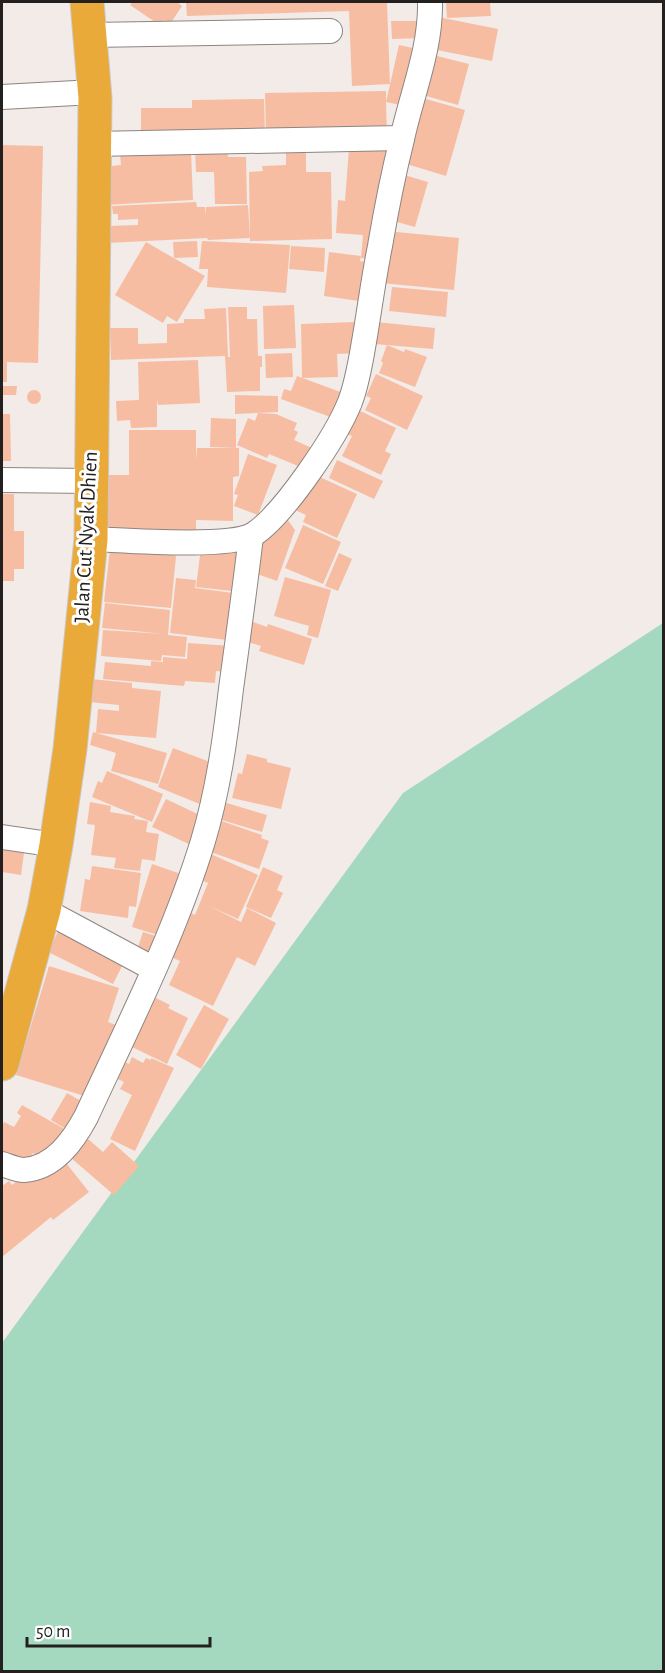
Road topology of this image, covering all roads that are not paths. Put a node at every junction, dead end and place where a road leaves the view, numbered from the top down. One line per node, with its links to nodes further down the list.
1 (87, 2): 4 (highway, Jalan Cut Nyak Dhien)
2 (430, 2): 7 (street)
3 (330, 31): 4 (street)
4 (91, 34): 5 (highway, Jalan Cut Nyak Dhien)
5 (94, 92): 6 (street); 8 (highway, Jalan Cut Nyak Dhien)
6 (2, 97)
7 (402, 138): 8 (street); 11 (street)
8 (93, 144): 10 (highway, Jalan Cut Nyak Dhien)
9 (2, 480): 10 (street)
10 (91, 481): 12 (highway, Jalan Cut Nyak Dhien)
11 (251, 536): 12 (street); 16 (street)
12 (91, 539): 14 (highway, Jalan Cut Nyak Dhien)
13 (2, 837): 14 (street)
14 (56, 845): 15 (highway, Jalan Cut Nyak Dhien)
15 (44, 910): 16 (street); 17 (highway, Jalan Cut Nyak Dhien)
16 (154, 969): 18 (street)
17 (2, 1064)
18 (2, 1164)

